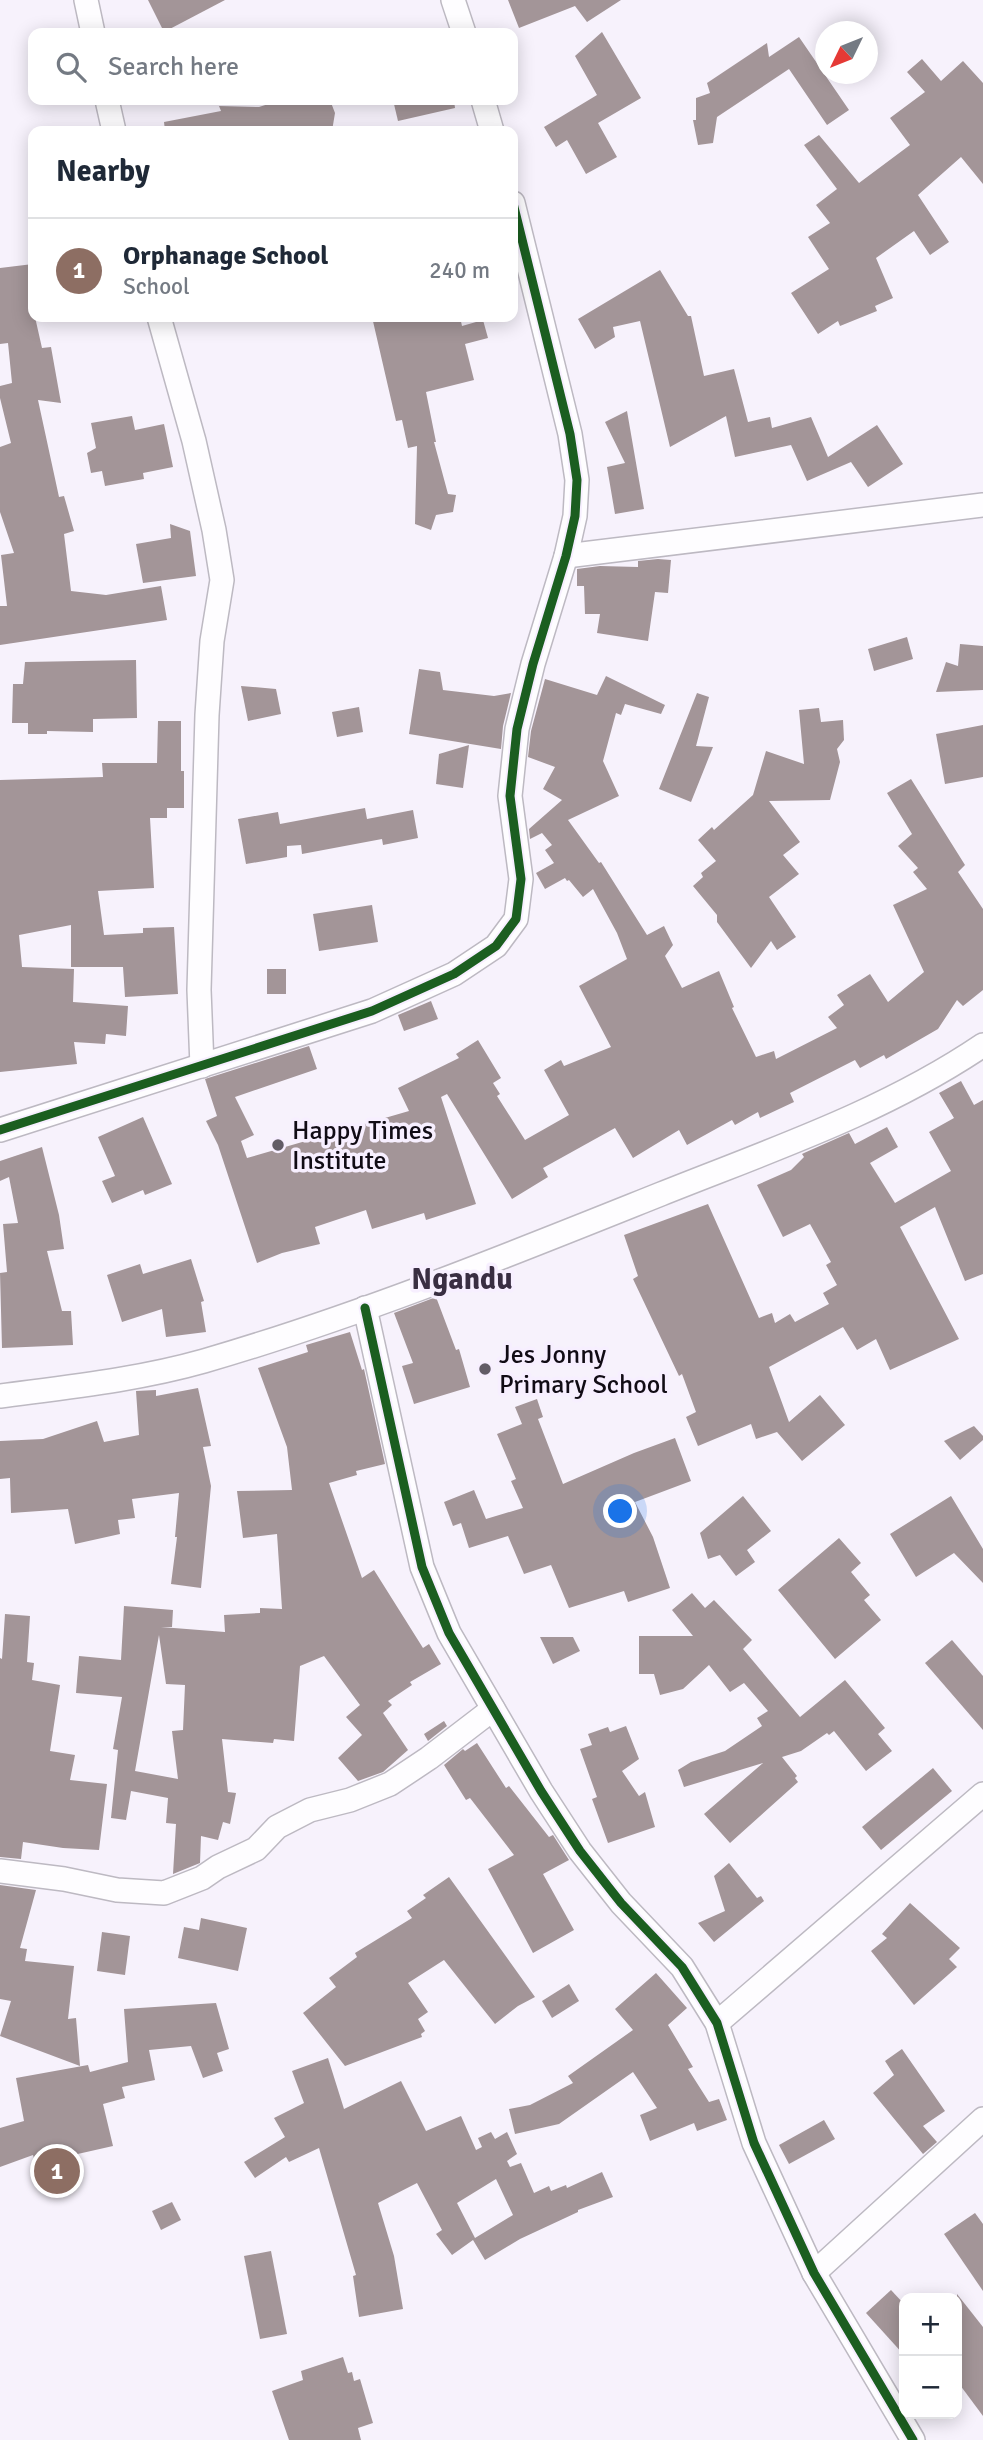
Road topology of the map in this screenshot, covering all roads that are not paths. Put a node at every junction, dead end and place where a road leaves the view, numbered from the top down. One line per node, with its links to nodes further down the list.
1 (86, 0): 3 (street)
2 (453, 0): 4 (street)
3 (92, 28)
4 (462, 28)
5 (108, 105): 7 (street)
6 (484, 105): 8 (street)
7 (113, 126)
8 (491, 126)
9 (518, 224): 12 (street)
10 (160, 322): 14 (street)
11 (983, 505): 12 (street)
12 (566, 556): 14 (street)
13 (983, 1045): 16 (street)
14 (202, 1066): 15 (street)
15 (0, 1130)
16 (365, 1308): 17 (street); 18 (street)
17 (0, 1396)
18 (493, 1709): 20 (street); 21 (street)
19 (983, 1794): 21 (street)
20 (0, 1871)
21 (717, 2023): 23 (street)
22 (983, 2119): 23 (street)
23 (814, 2273): 24 (street)
24 (913, 2440)

